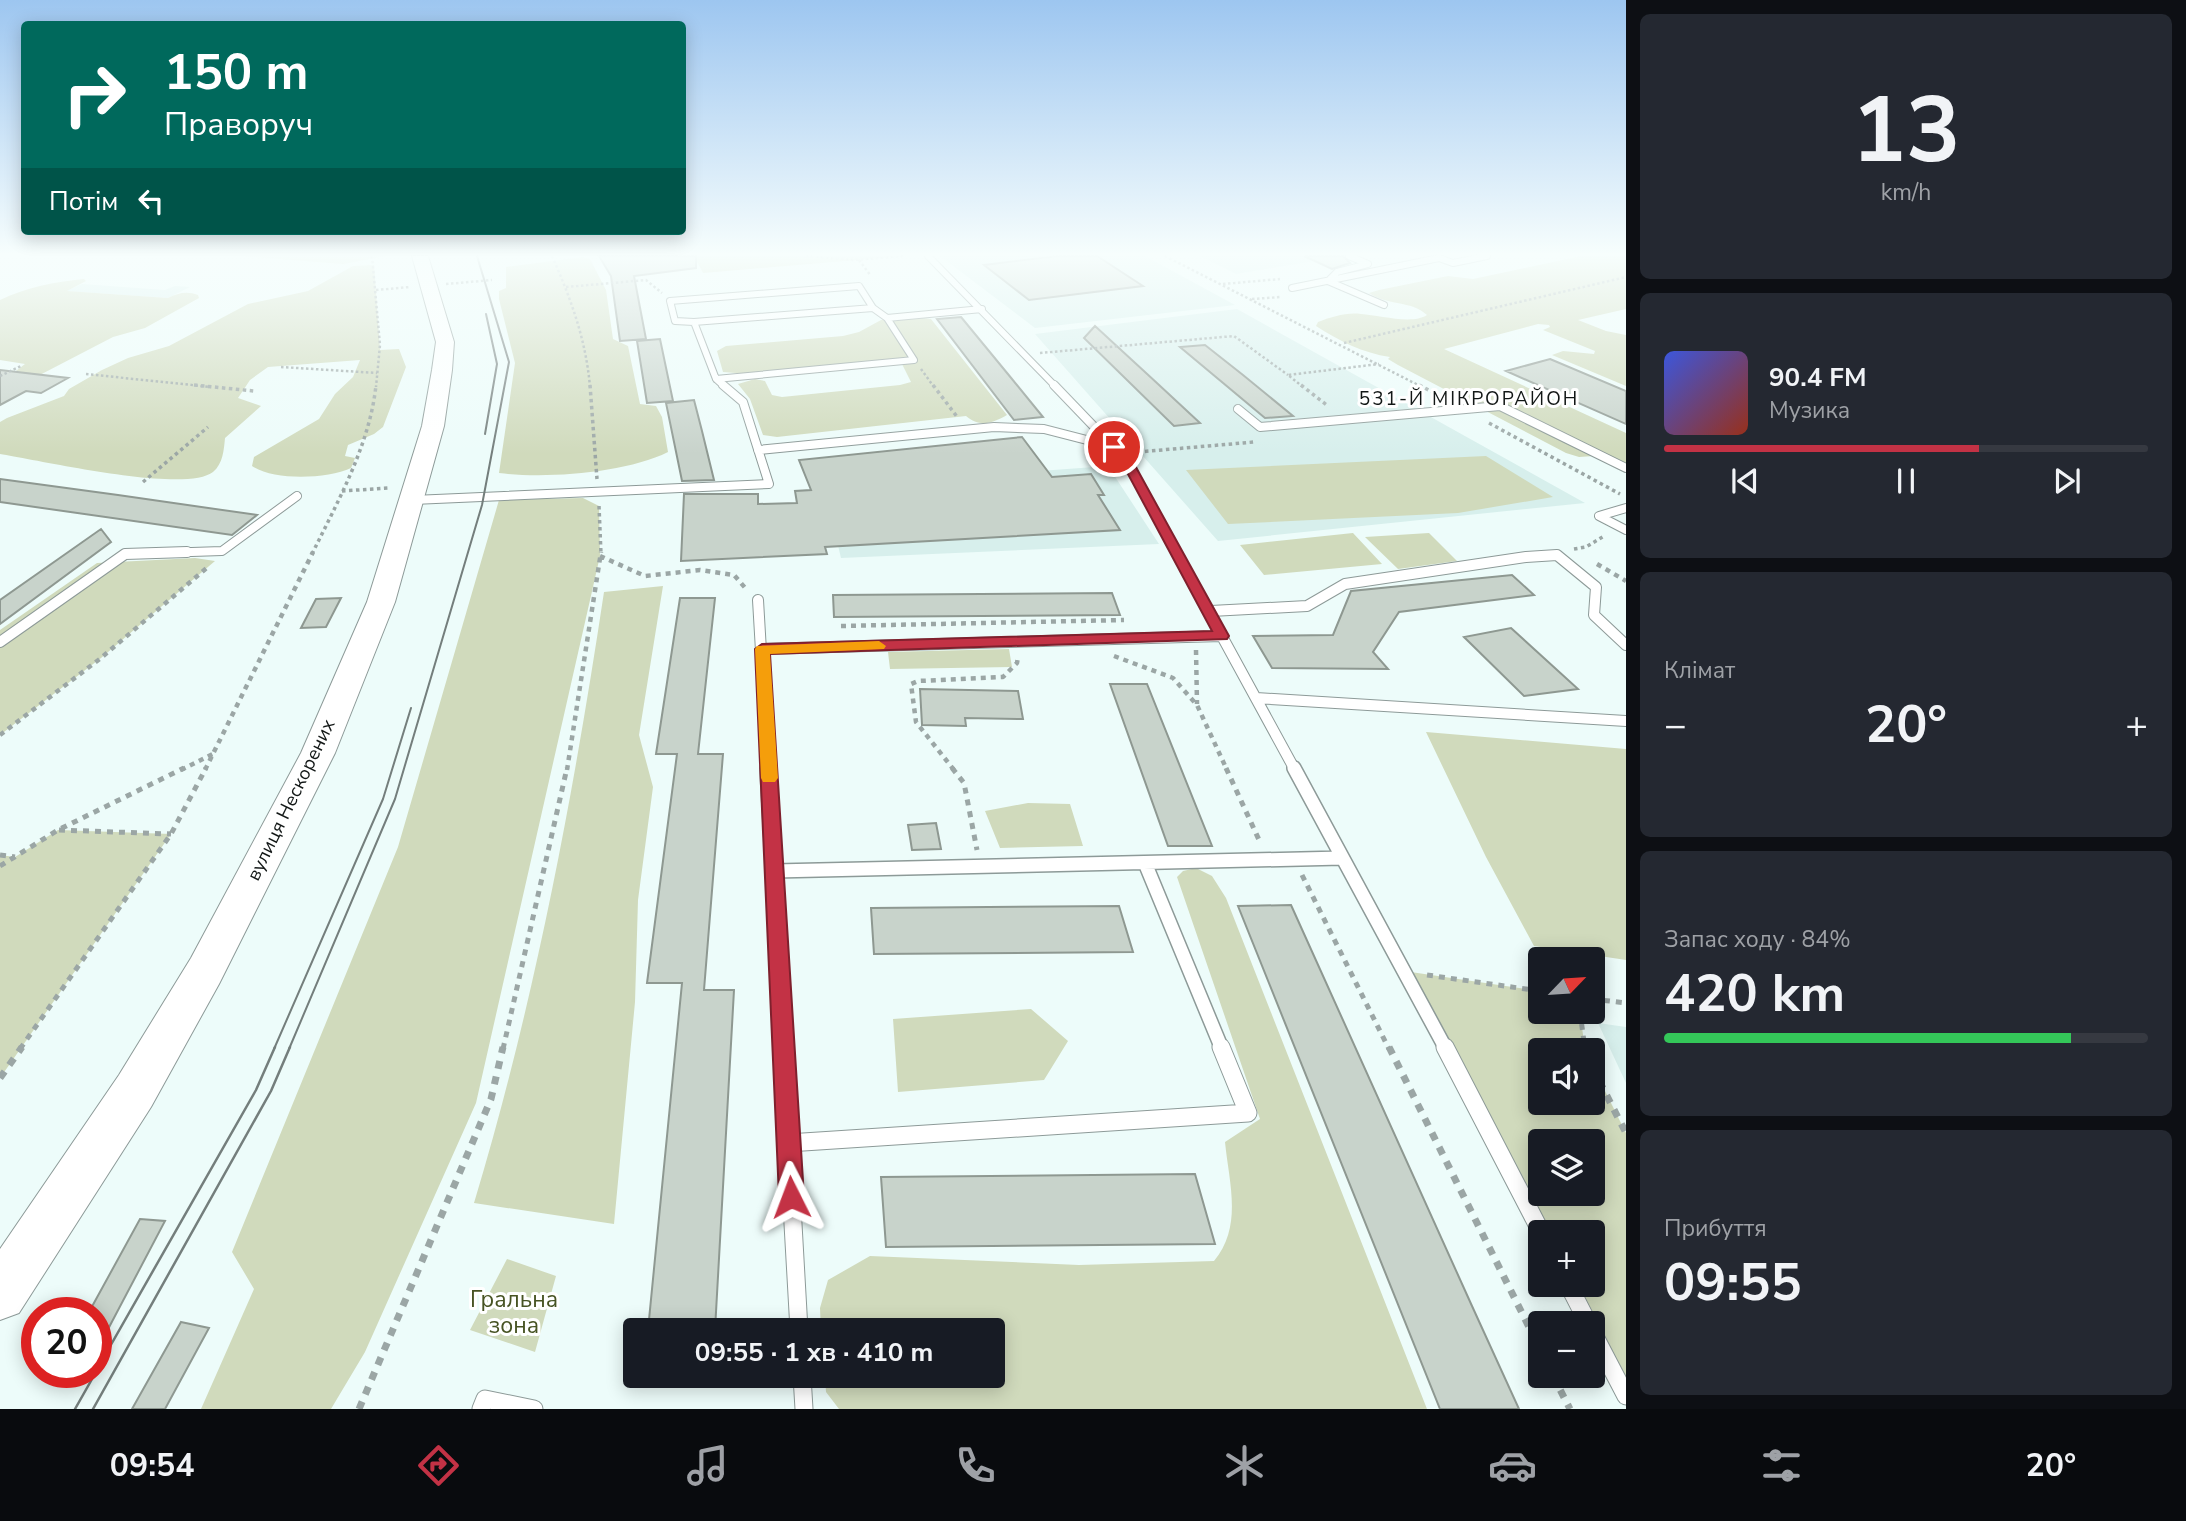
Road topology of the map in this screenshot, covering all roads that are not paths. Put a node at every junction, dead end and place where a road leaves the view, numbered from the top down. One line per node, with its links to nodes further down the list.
1 (440, 322): 11 (main road, вулиця Нескорених)
2 (689, 322): 3 (lane)
3 (694, 322): 6 (lane)
4 (889, 322): 6 (lane)
5 (994, 322): 8 (lane)
6 (716, 379): 9 (lane)
7 (1238, 409): 10 (lane)
8 (1114, 447): 9 (lane); 16 (lane)
9 (758, 450): 11 (lane)
10 (1626, 468)
11 (401, 494): 28 (main road, вулиця Нескорених)
12 (298, 496): 18 (lane)
13 (1626, 508): 14 (lane)
14 (1623, 529)
15 (758, 600): 20 (lane)
16 (1211, 611): 17 (lane); 19 (lane)
17 (1222, 636): 20 (lane); 21 (lane)
18 (0, 642)
19 (1626, 645)
20 (762, 649): 25 (lane)
21 (1256, 698): 22 (lane); 23 (lane)
22 (1626, 721)
23 (1342, 858): 24 (lane); 27 (lane)
24 (1145, 863): 25 (lane); 26 (lane)
25 (775, 871): 26 (lane)
26 (788, 1143): 29 (lane)
27 (1535, 1220)
28 (0, 1294)
29 (798, 1318)
30 (1605, 1356): 32 (lane)
31 (803, 1388): 35 (lane)
32 (1626, 1396)
33 (481, 1409): 34 (lane)
34 (534, 1409)
35 (804, 1409)

